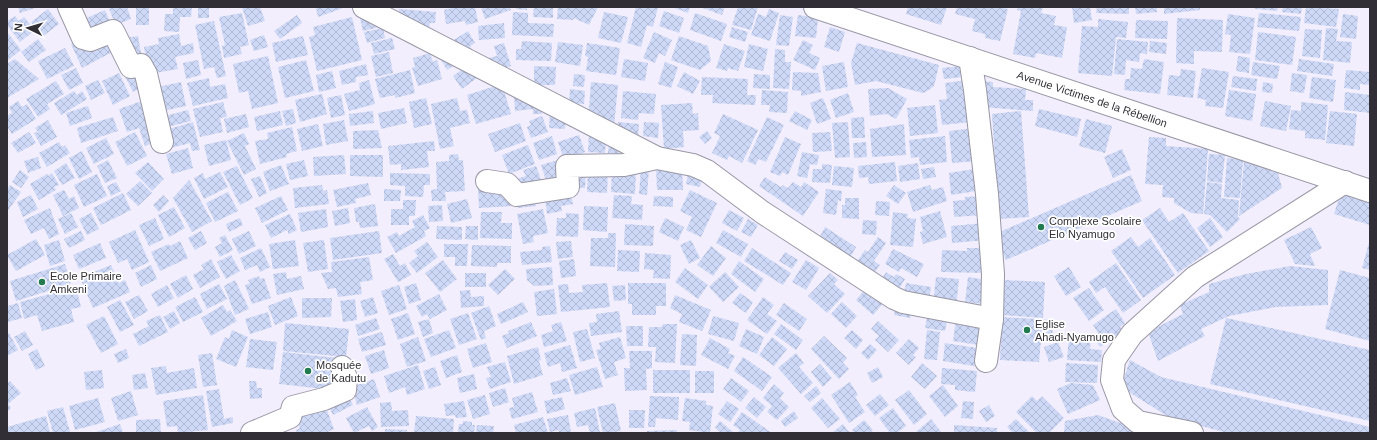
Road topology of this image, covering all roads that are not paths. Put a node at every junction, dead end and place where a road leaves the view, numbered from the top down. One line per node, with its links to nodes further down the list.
1 (69, 7): 5 (main road)
2 (364, 7): 6 (main road)
3 (815, 7): 4 (main road, Avenue Victimes de la Rébellion)
4 (970, 58): 8 (main road, Avenue Victimes de la Rébellion); 10 (main road)
5 (162, 142)
6 (657, 158): 7 (main road); 10 (main road)
7 (487, 181)
8 (1345, 182): 9 (main road, Avenue Victimes de la Rébellion); 14 (main road)
9 (1370, 191)
10 (992, 319): 11 (main road)
11 (986, 361)
12 (342, 367): 13 (main road)
13 (252, 433)
14 (1192, 433)

